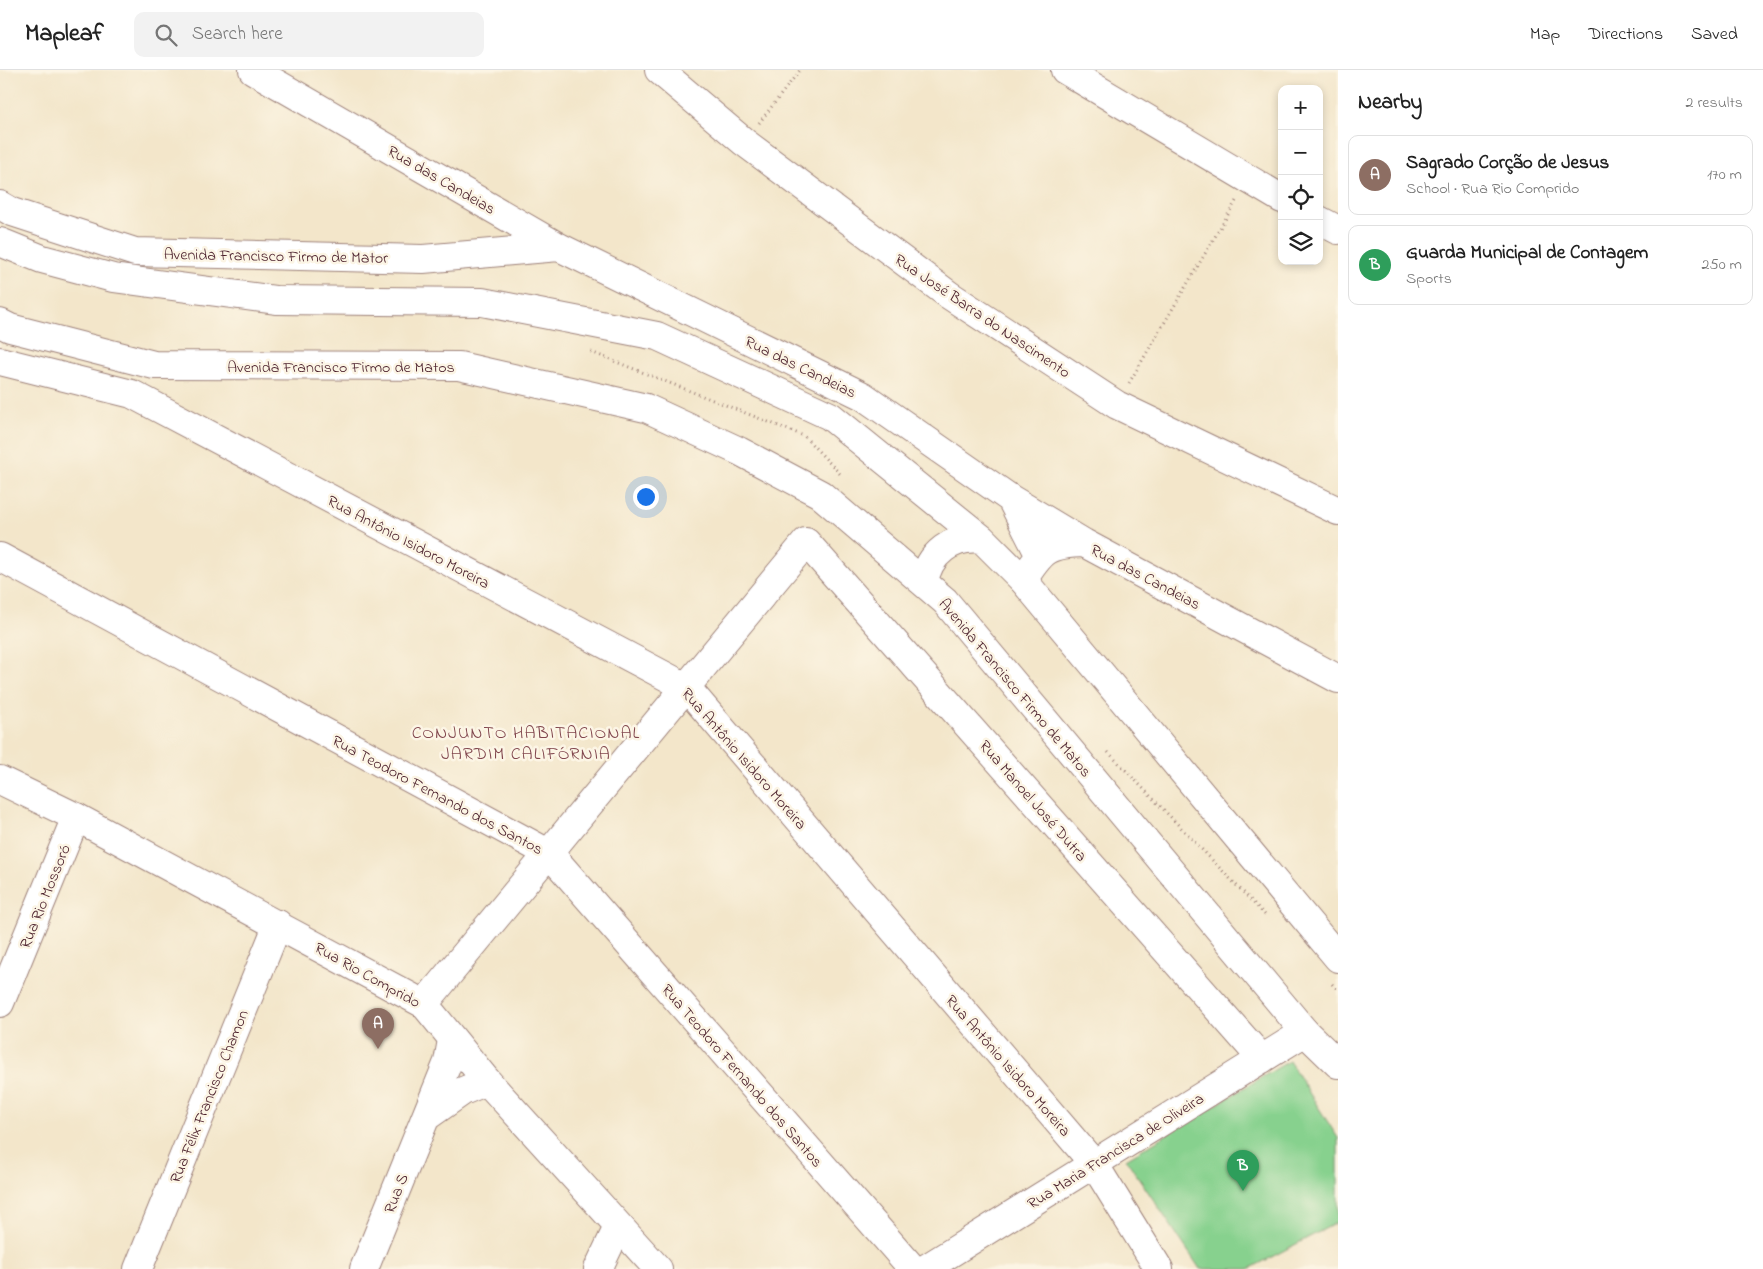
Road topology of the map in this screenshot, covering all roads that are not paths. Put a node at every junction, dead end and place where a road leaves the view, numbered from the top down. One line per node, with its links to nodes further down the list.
1 (253, 70): 9 (street, Rua das Candeias)
2 (659, 70): 13 (street, Rua José Barra do Nascimento)
3 (1065, 70): 4 (street)
4 (1278, 198)
5 (0, 205): 9 (street, Avenida Francisco Firmo de Mator)
6 (1323, 222): 7 (street)
7 (1338, 230)
8 (0, 242): 14 (street)
9 (559, 247): 12 (street, Rua das Candeias)
10 (0, 323): 19 (street, Avenida Francisco Firmo de Matos)
11 (0, 361): 21 (street, Rua Antônio Isidoro Moreira)
12 (1012, 499): 15 (street, Rua das Candeias); 16 (street)
13 (1338, 512)
14 (982, 539): 18 (street); 19 (street)
15 (1084, 543): 16 (street); 20 (street, Rua das Candeias)
16 (1039, 554): 18 (street)
17 (0, 557): 24 (street, Rua Teodoro Fernando dos Santos)
18 (1023, 580): 26 (street)
19 (924, 583): 29 (street, Avenida Francisco Firmo de Matos)
20 (1338, 679)
21 (686, 687): 24 (street); 31 (street, Rua Manoel José Dutra); 35 (street, Rua Antônio Isidoro Moreira)
22 (0, 780): 23 (street, Rua Rio Comprido)
23 (76, 817): 25 (street, Rua Rio Comprido); 27 (street, Rua Rio Mossoró)
24 (550, 854): 28 (street); 41 (street, Rua Teodoro Fernando dos Santos)
25 (278, 924): 28 (street, Rua Rio Comprido); 38 (street, Rua Félix Francisco Chamon)
26 (1335, 971)
27 (0, 1003)
28 (424, 1004): 30 (street, Rua Rio Comprido)
29 (1305, 1032): 31 (street, Rua Maria Francisca de Oliveira); 32 (street, Avenida Francisco Firmo de Matos)
30 (452, 1040): 33 (street, Rua Rio Comprido); 34 (street, Rua S)
31 (1262, 1059): 35 (street, Rua Maria Francisca de Oliveira)
32 (1338, 1064)
33 (487, 1081): 34 (street); 36 (street, Rua Rio Comprido)
34 (426, 1118): 39 (street, Rua S)
35 (1094, 1164): 42 (street, Rua Maria Francisca de Oliveira); 43 (street, Rua Antônio Isidoro Moreira)
36 (618, 1227): 37 (street, Rua Rio Comprido); 40 (street)
37 (650, 1265)
38 (138, 1269)
39 (364, 1269)
40 (598, 1269)
41 (913, 1269)
42 (925, 1269)
43 (1159, 1269)

